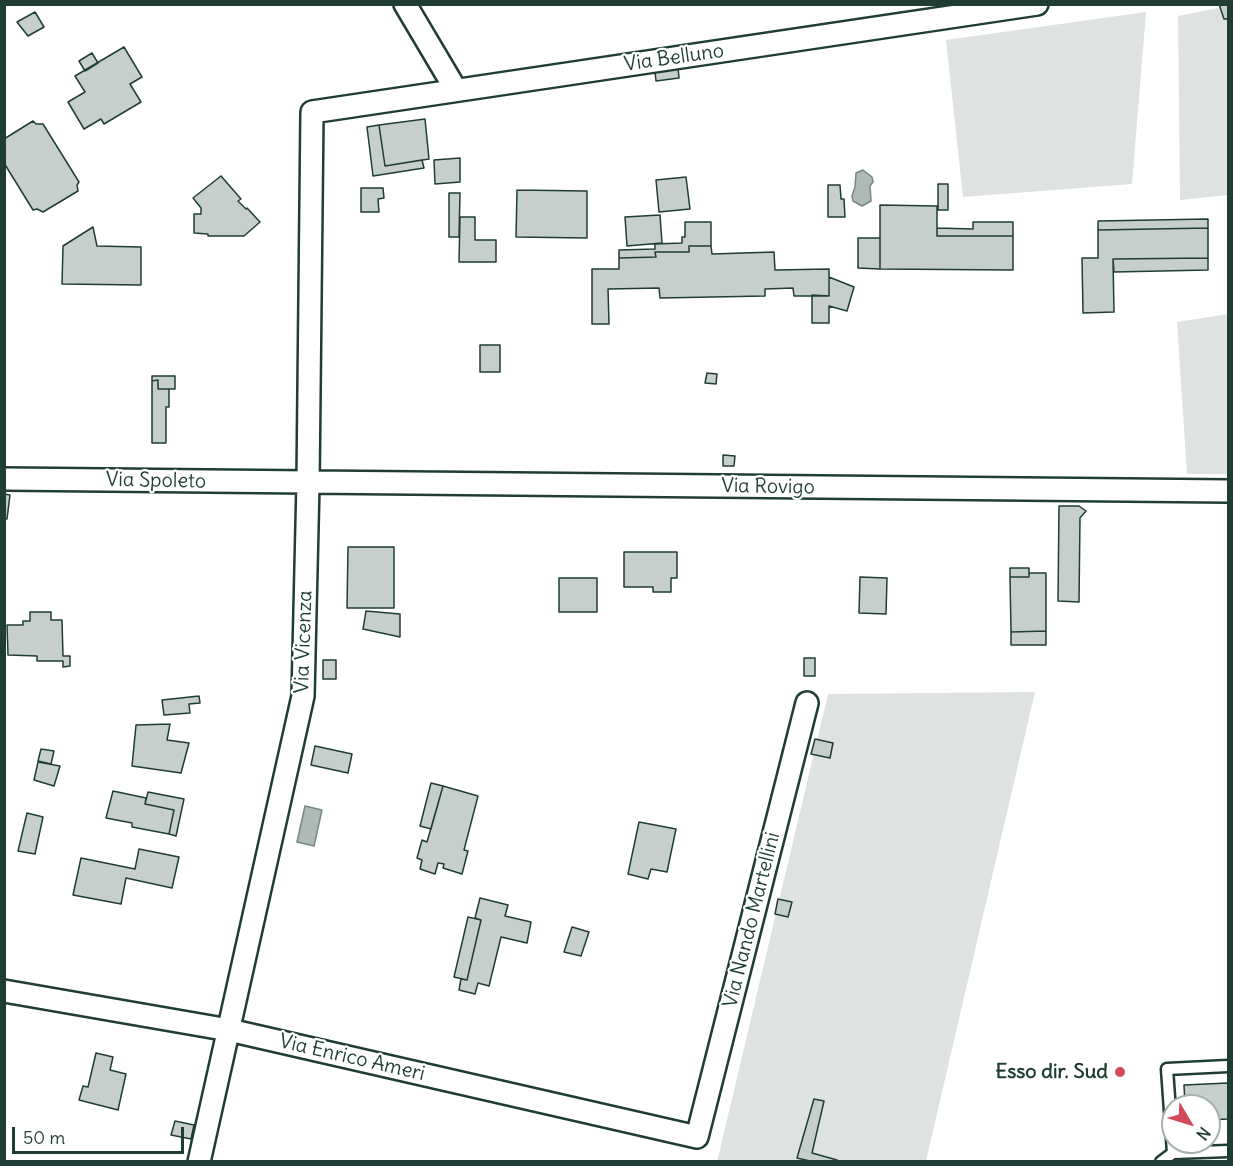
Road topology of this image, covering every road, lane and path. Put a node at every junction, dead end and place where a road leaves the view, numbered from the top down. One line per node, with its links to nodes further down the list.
1 (405, 4): 3 (street)
2 (1037, 4): 3 (street, Via Belluno)
3 (456, 90): 4 (street, Via Belluno)
4 (312, 112): 6 (street, Via Vicenza)
5 (4, 479): 6 (street, Via Spoleto)
6 (308, 483): 7 (street, Via Rovigo); 10 (street, Via Vicenza)
7 (1228, 492)
8 (807, 703): 13 (street, Via Nando Martellini)
9 (4, 991): 10 (street, Via Enrico Ameri)
10 (229, 1030): 13 (street, Via Enrico Ameri); 14 (street, Via Vicenza)
11 (1228, 1066): 12 (lane)
12 (1169, 1094)
13 (697, 1137)
14 (198, 1161)

